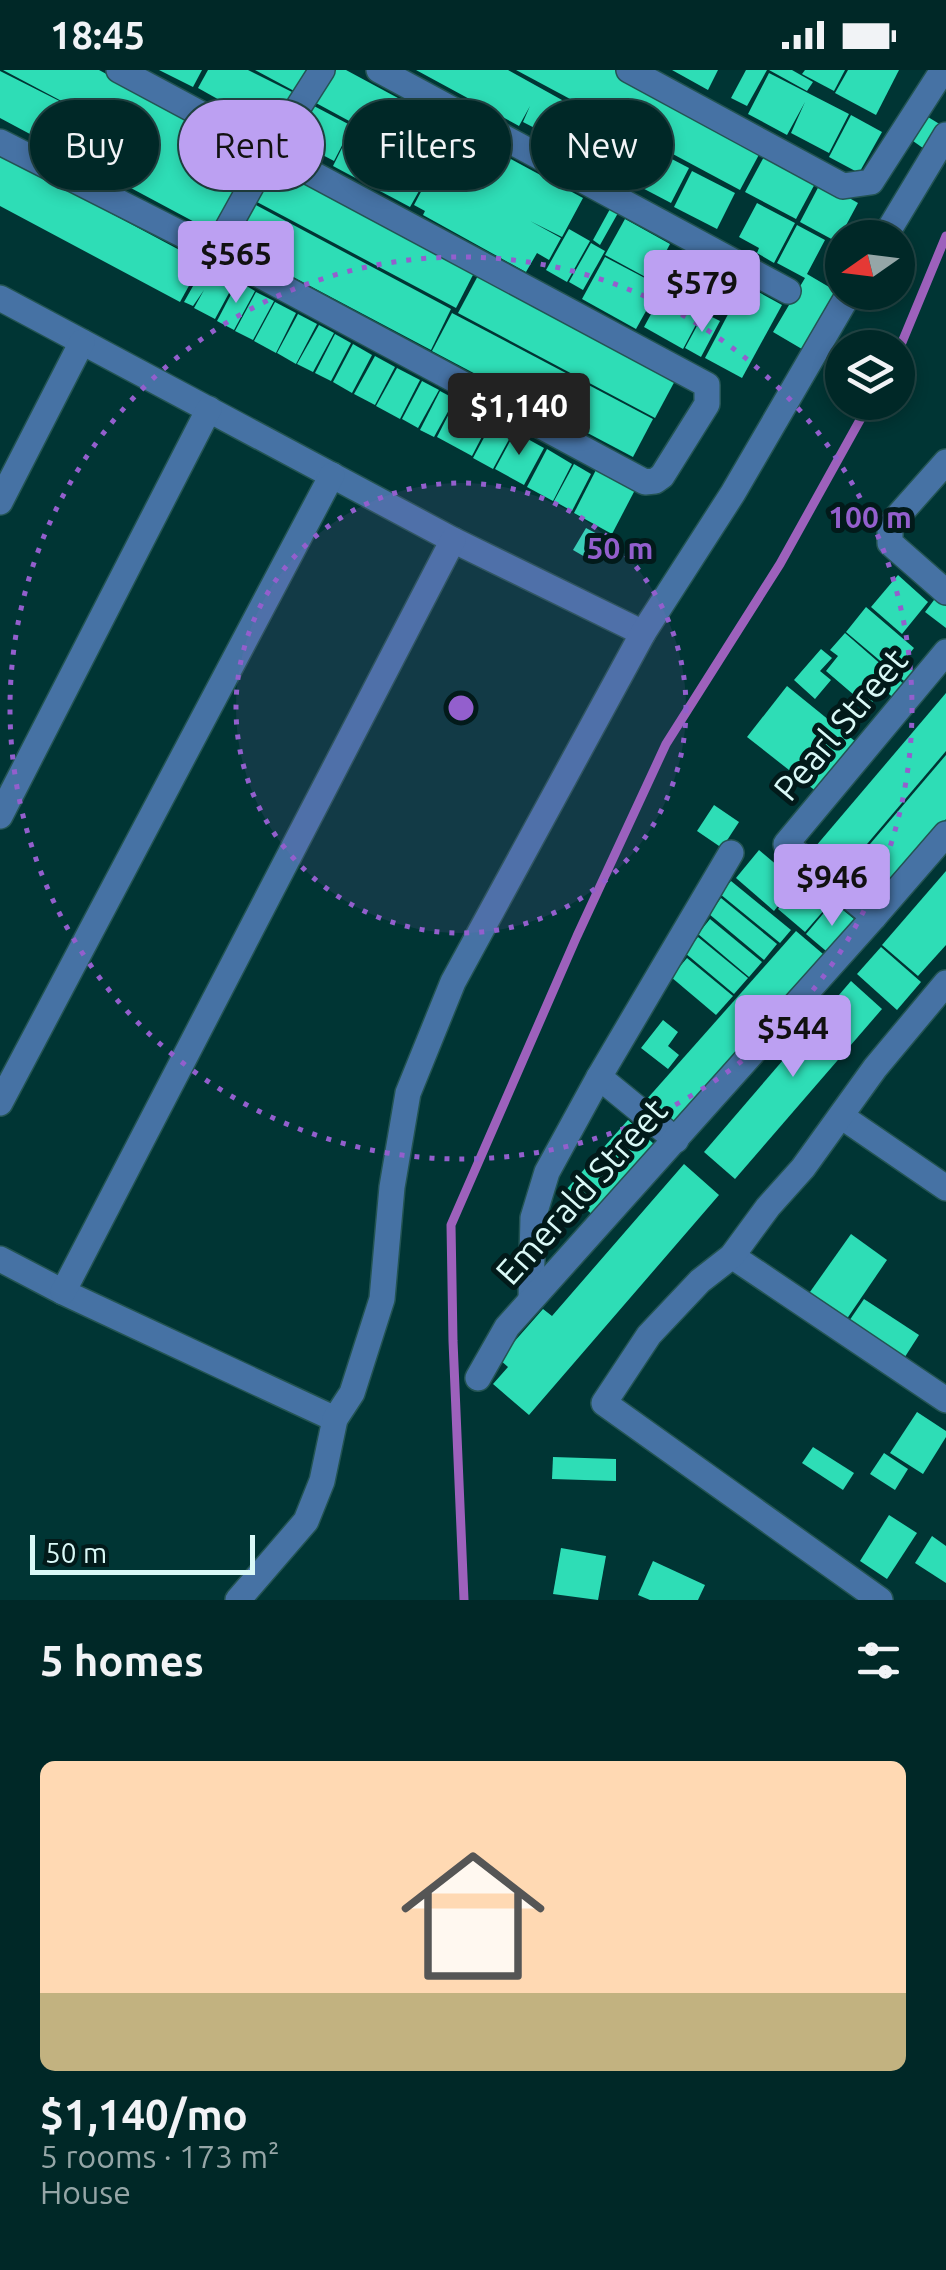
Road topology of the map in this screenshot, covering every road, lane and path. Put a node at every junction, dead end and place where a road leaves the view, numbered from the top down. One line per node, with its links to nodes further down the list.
1 (119, 70): 7 (street)
2 (322, 70): 6 (street)
3 (379, 70): 14 (street)
4 (629, 70): 5 (street)
5 (933, 73)
6 (303, 100)
7 (179, 102)
8 (946, 135): 12 (street)
9 (0, 142): 13 (street)
10 (324, 178): 13 (street)
11 (249, 190): 13 (street)
12 (895, 220)
13 (215, 250)
14 (788, 291)
15 (0, 298): 17 (street)
16 (840, 310): 24 (street)
17 (82, 342): 18 (street); 21 (street)
18 (208, 410): 20 (street); 26 (street)
19 (946, 462): 23 (street)
20 (332, 475): 22 (street); 32 (street)
21 (0, 502)
22 (453, 540): 24 (street); 38 (street)
23 (946, 592)
24 (643, 633): 42 (street)
25 (946, 652): 29 (street, Pearl Street)
26 (0, 816)
27 (946, 834): 29 (street, Emerald Street)
28 (731, 853): 31 (street)
29 (874, 918): 34 (street, Emerald Street)
30 (946, 983): 33 (street)
31 (598, 1077): 34 (street); 39 (street)
32 (0, 1103)
33 (841, 1116): 35 (street); 36 (street)
34 (676, 1140): 39 (street, Emerald Street)
35 (946, 1188)
36 (732, 1256): 41 (street); 44 (street)
37 (0, 1259): 38 (street)
38 (63, 1292): 42 (street)
39 (531, 1299): 40 (street, Emerald Street)
40 (478, 1378)
41 (946, 1400)
42 (336, 1419): 43 (street)
43 (238, 1600)
44 (880, 1600)

